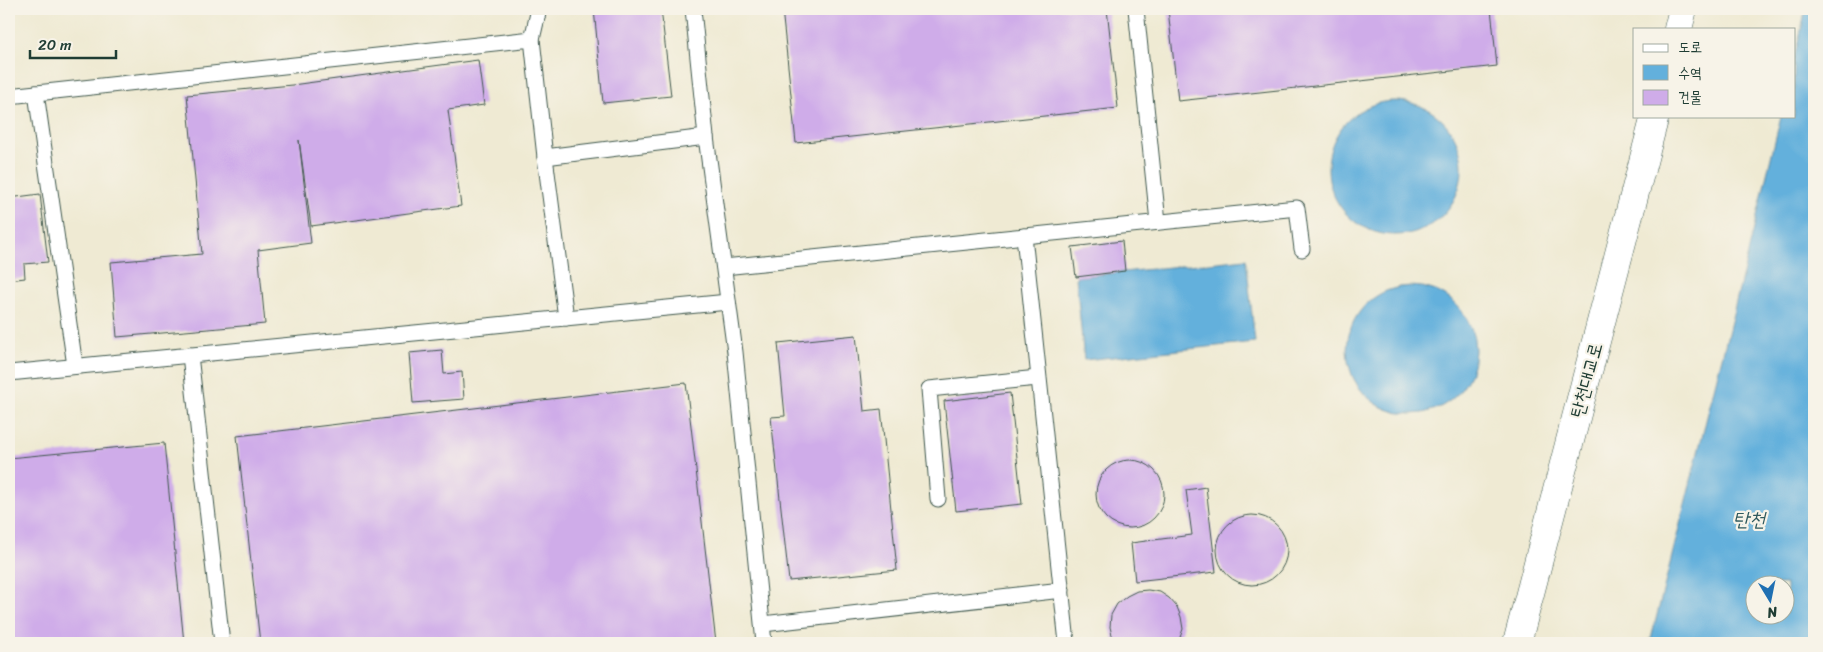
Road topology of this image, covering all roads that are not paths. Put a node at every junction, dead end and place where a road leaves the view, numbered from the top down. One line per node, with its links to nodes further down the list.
1 (540, 9): 6 (lane)
2 (693, 9): 10 (lane)
3 (1136, 9): 12 (lane)
4 (1683, 9): 5 (street)
5 (1678, 28)
6 (532, 39): 7 (lane); 11 (lane)
7 (36, 93): 8 (lane); 19 (lane)
8 (9, 96)
9 (1654, 118): 28 (street, 탄천대교로)
10 (706, 137): 11 (lane); 15 (lane)
11 (545, 157): 17 (lane)
12 (1158, 222): 13 (lane); 14 (lane)
13 (1024, 236): 15 (lane); 21 (lane)
14 (1302, 249)
15 (724, 267): 16 (lane)
16 (728, 302): 17 (lane); 24 (lane)
17 (566, 318): 18 (lane)
18 (190, 355): 19 (lane); 25 (lane)
19 (75, 366): 20 (lane)
20 (9, 372)
21 (1038, 378): 22 (lane); 23 (lane)
22 (938, 499)
23 (1062, 590): 24 (lane); 27 (lane)
24 (762, 624): 26 (lane)
25 (222, 643)
26 (764, 643)
27 (1067, 643)
28 (1517, 643)

